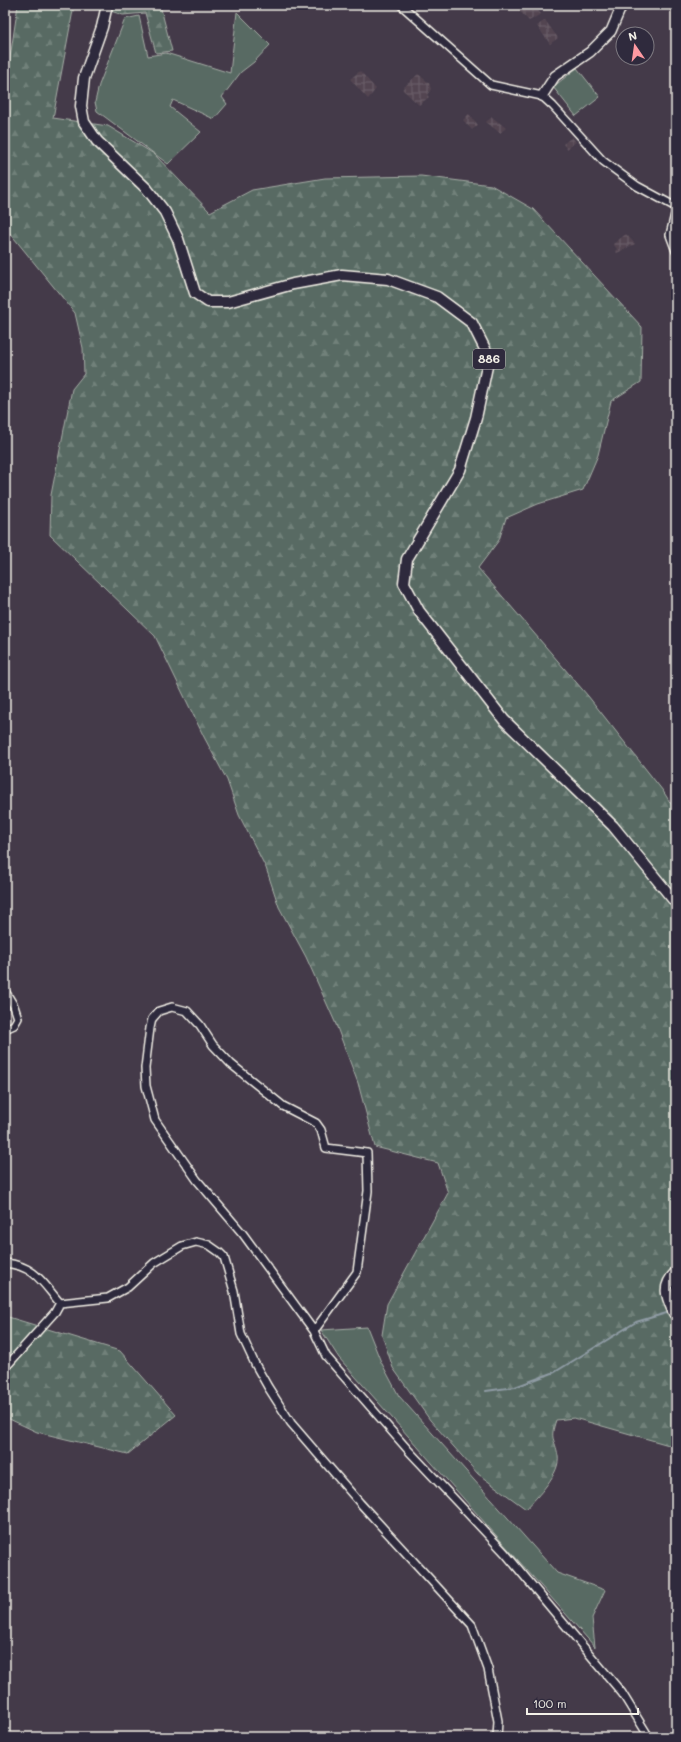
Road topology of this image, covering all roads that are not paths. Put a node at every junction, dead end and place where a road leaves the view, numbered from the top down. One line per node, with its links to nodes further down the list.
1 (107, 5): 8 (main road, 886)
2 (401, 5): 4 (street)
3 (619, 7): 4 (street)
4 (542, 96): 5 (street)
5 (676, 207)
6 (676, 210): 7 (street)
7 (676, 251)
8 (676, 903)
9 (5, 991): 10 (street)
10 (5, 1029)
11 (5, 1263): 13 (street)
12 (676, 1272): 14 (main road)
13 (60, 1303): 16 (street); 17 (street)
14 (676, 1314)
15 (314, 1330): 15 (street); 18 (street)
16 (5, 1368)
17 (497, 1737)
18 (649, 1737)

